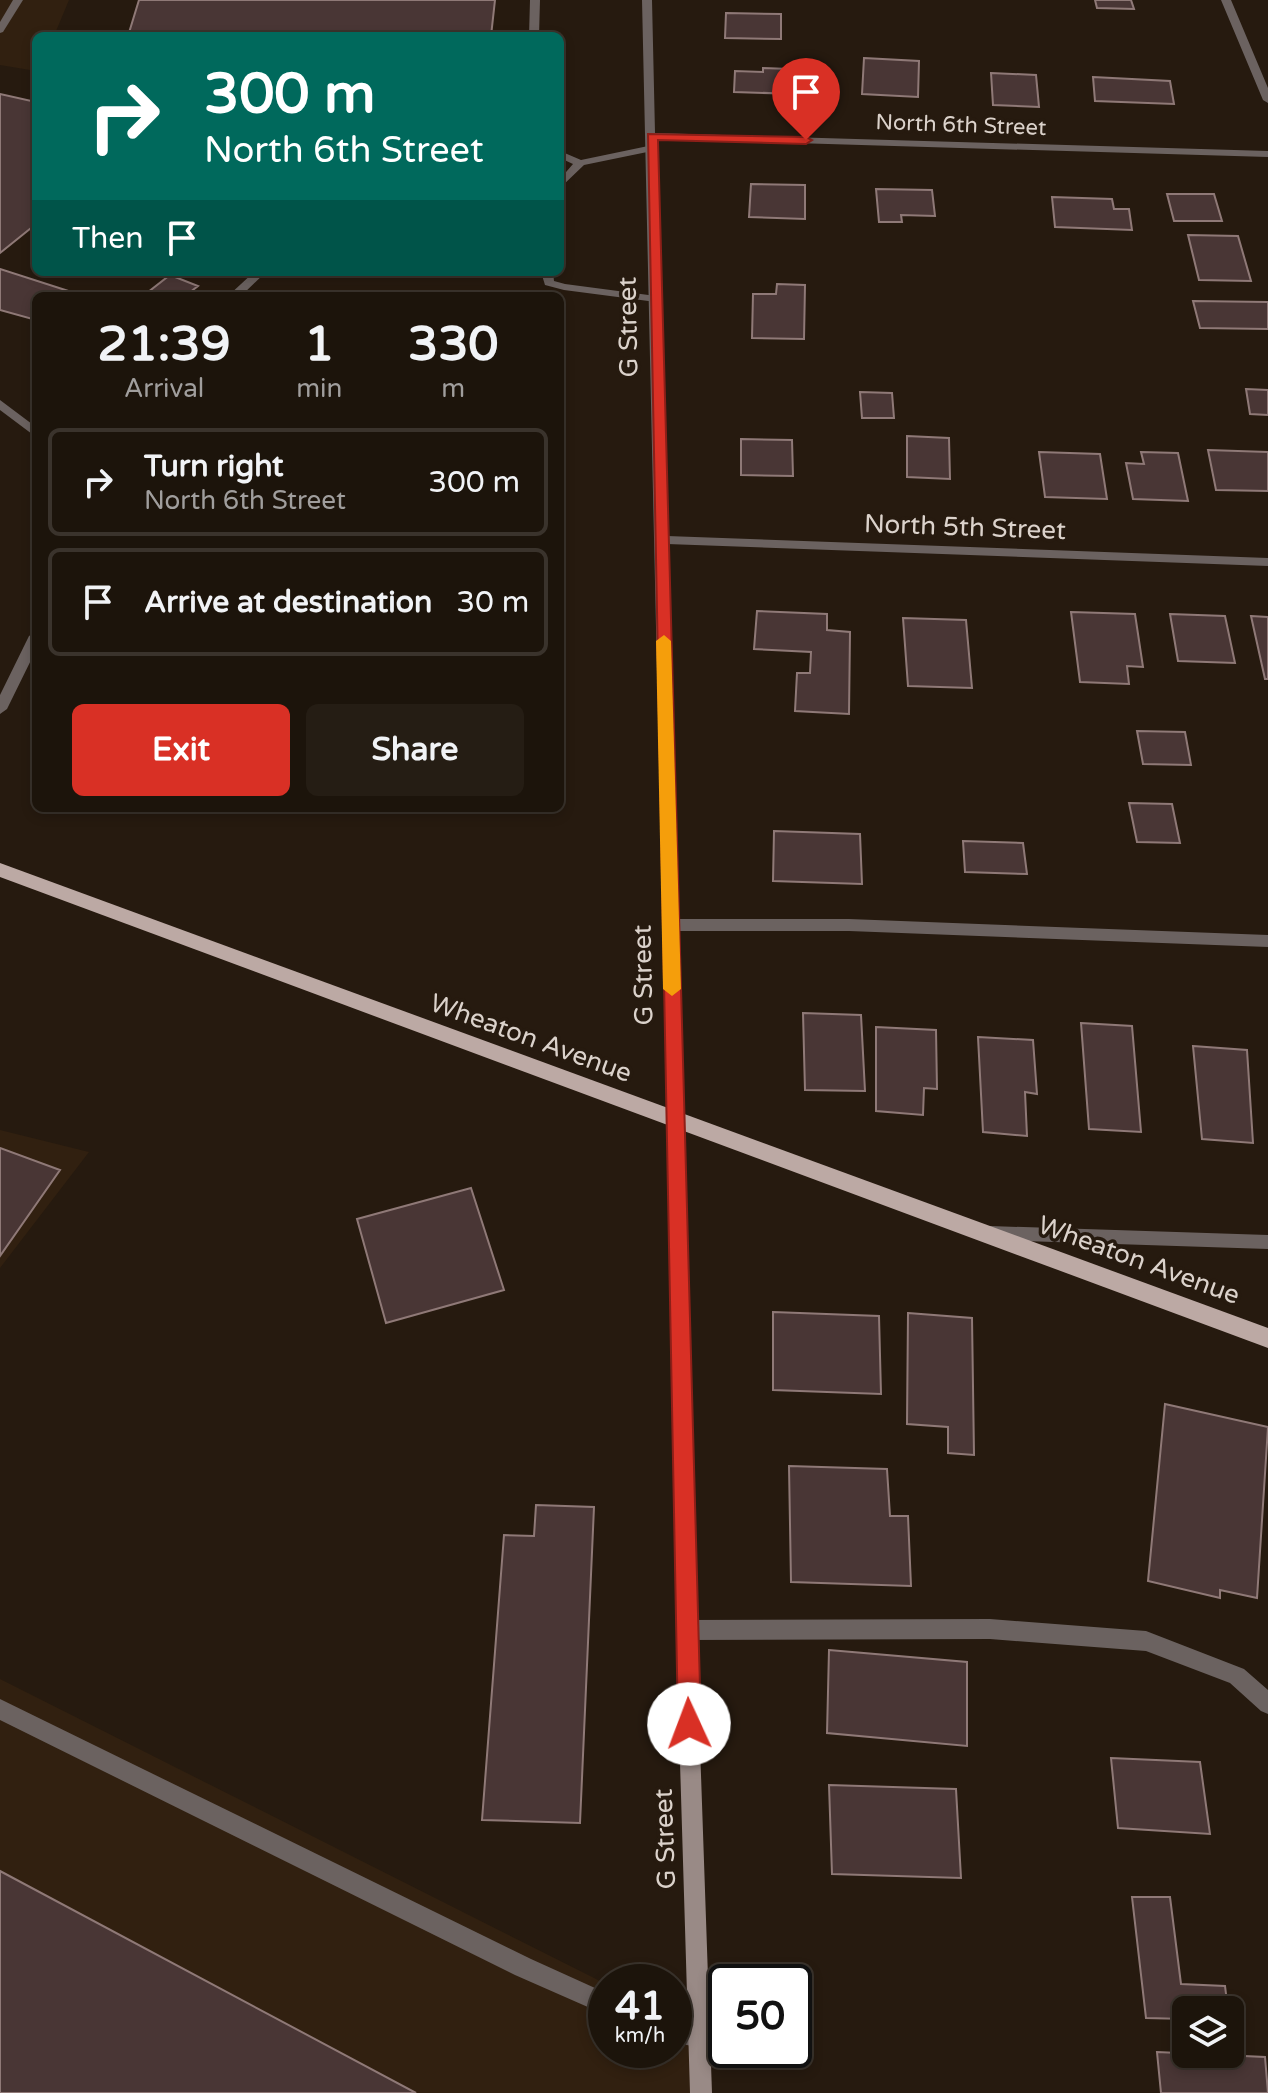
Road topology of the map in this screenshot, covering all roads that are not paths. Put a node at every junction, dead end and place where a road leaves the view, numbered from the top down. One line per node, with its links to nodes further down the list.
1 (18, 0): 5 (street)
2 (535, 0): 6 (street)
3 (647, 0): 8 (street, G Street)
4 (1226, 0): 7 (street)
5 (0, 30)
6 (534, 32)
7 (1268, 100)
8 (652, 142): 9 (street, North 6th Street); 11 (street, North 6th Street); 16 (street, G Street)
9 (1268, 154)
10 (564, 156): 11 (street)
11 (580, 163): 12 (street)
12 (564, 181)
13 (256, 276): 15 (street)
14 (548, 276): 16 (street)
15 (238, 292)
16 (656, 299): 19 (street, G Street)
17 (0, 404): 18 (street)
18 (32, 430)
19 (661, 540): 20 (street, North 5th Street); 24 (street, G Street)
20 (1268, 562)
21 (32, 644): 22 (street)
22 (0, 709)
23 (0, 870): 26 (main road, Wheaton Avenue)
24 (670, 925): 25 (street); 26 (street, G Street)
25 (1268, 941)
26 (675, 1120): 27 (main road, Wheaton Avenue); 30 (main road, G Street)
27 (986, 1233): 28 (street); 29 (main road, Wheaton Avenue)
28 (1268, 1242)
29 (1268, 1338)
30 (686, 1630): 31 (street); 35 (main road, G Street)
31 (1268, 1704)
32 (0, 1709): 33 (street)
33 (588, 1996)
34 (692, 2035): 35 (street)
35 (700, 2037): 36 (main road, G Street)
36 (701, 2093)

